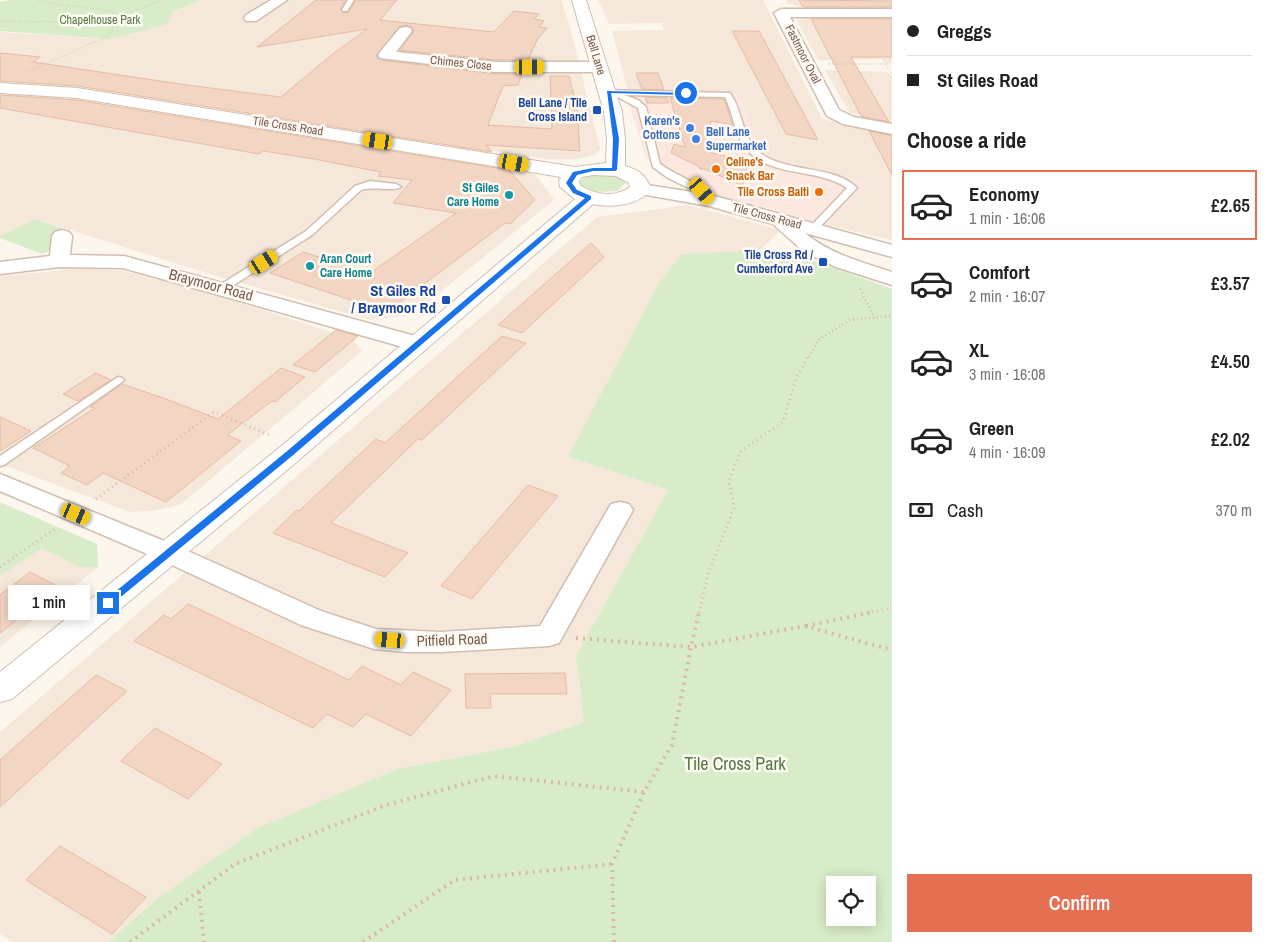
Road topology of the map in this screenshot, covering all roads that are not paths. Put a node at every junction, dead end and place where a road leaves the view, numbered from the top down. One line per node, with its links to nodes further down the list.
1 (280, 0): 7 (street)
2 (351, 0): 5 (lane)
3 (579, 0): 9 (street, Bell Lane)
4 (778, 6): 6 (street, Fastmoor Oval); 12 (street, Fastmoor Oval)
5 (345, 10)
6 (892, 13)
7 (250, 18)
8 (405, 32): 9 (street, Chimes Close)
9 (598, 67): 11 (street, Bell Lane)
10 (0, 88): 14 (street, Tile Cross Road)
11 (608, 92): 13 (street, Bell Lane); 18 (lane); 20 (lane)
12 (892, 129)
13 (615, 170): 14 (street, Tile Cross Road); 16 (street)
14 (575, 173): 17 (street)
15 (396, 187): 26 (lane)
16 (640, 189): 17 (street); 18 (street, Tile Cross Road)
17 (589, 198): 27 (street)
18 (711, 202): 19 (street, Tile Cross Road)
19 (777, 219): 20 (street, Tile Cross Road); 25 (street)
20 (813, 229): 22 (street, Tile Cross Road)
21 (62, 236): 23 (street)
22 (892, 251)
23 (59, 261): 24 (street, Braymoor Road); 26 (street, Braymoor Road)
24 (0, 268)
25 (892, 279)
26 (222, 288): 27 (street, Braymoor Road)
27 (418, 344): 32 (street)
28 (118, 380): 29 (lane)
29 (0, 462)
30 (0, 482): 32 (street, Pitfield Road)
31 (620, 510): 32 (street, Pitfield Road)
32 (169, 553): 33 (street)
33 (0, 690)

